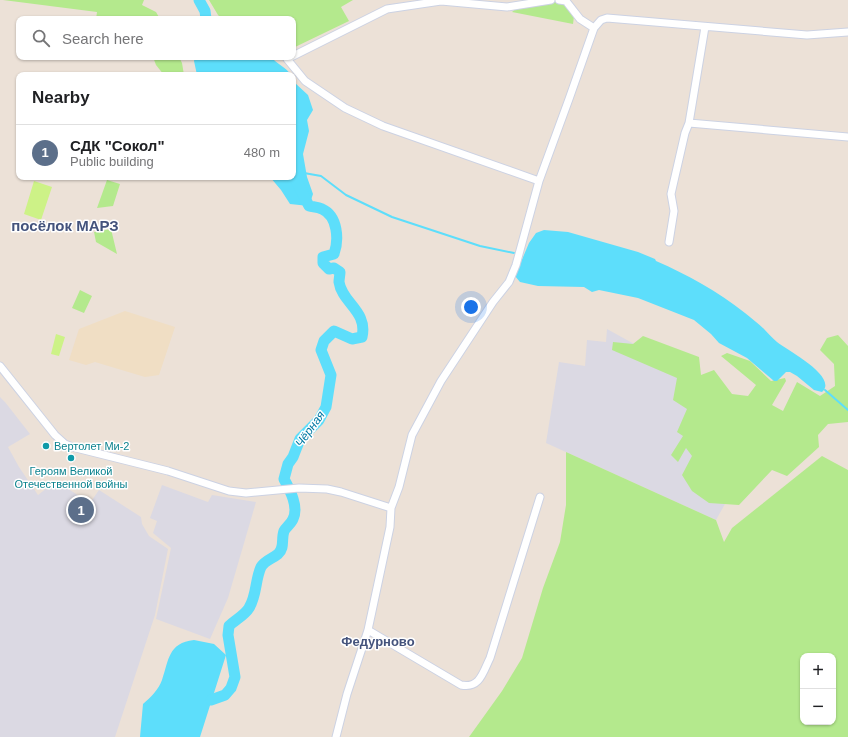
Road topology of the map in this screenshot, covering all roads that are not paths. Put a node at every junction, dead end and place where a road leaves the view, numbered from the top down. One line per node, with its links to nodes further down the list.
1 (551, 0): 6 (street)
2 (559, 0): 4 (street)
3 (705, 27): 4 (street); 5 (street); 8 (street)
4 (594, 28): 10 (street)
5 (848, 32)
6 (296, 55)
7 (288, 60): 10 (street)
8 (690, 123): 9 (street); 11 (street)
9 (848, 137)
10 (539, 181): 14 (street)
11 (670, 242)
12 (0, 366): 14 (street)
13 (540, 497): 15 (street)
14 (391, 508): 15 (street)
15 (368, 630): 16 (street)
16 (336, 737)

